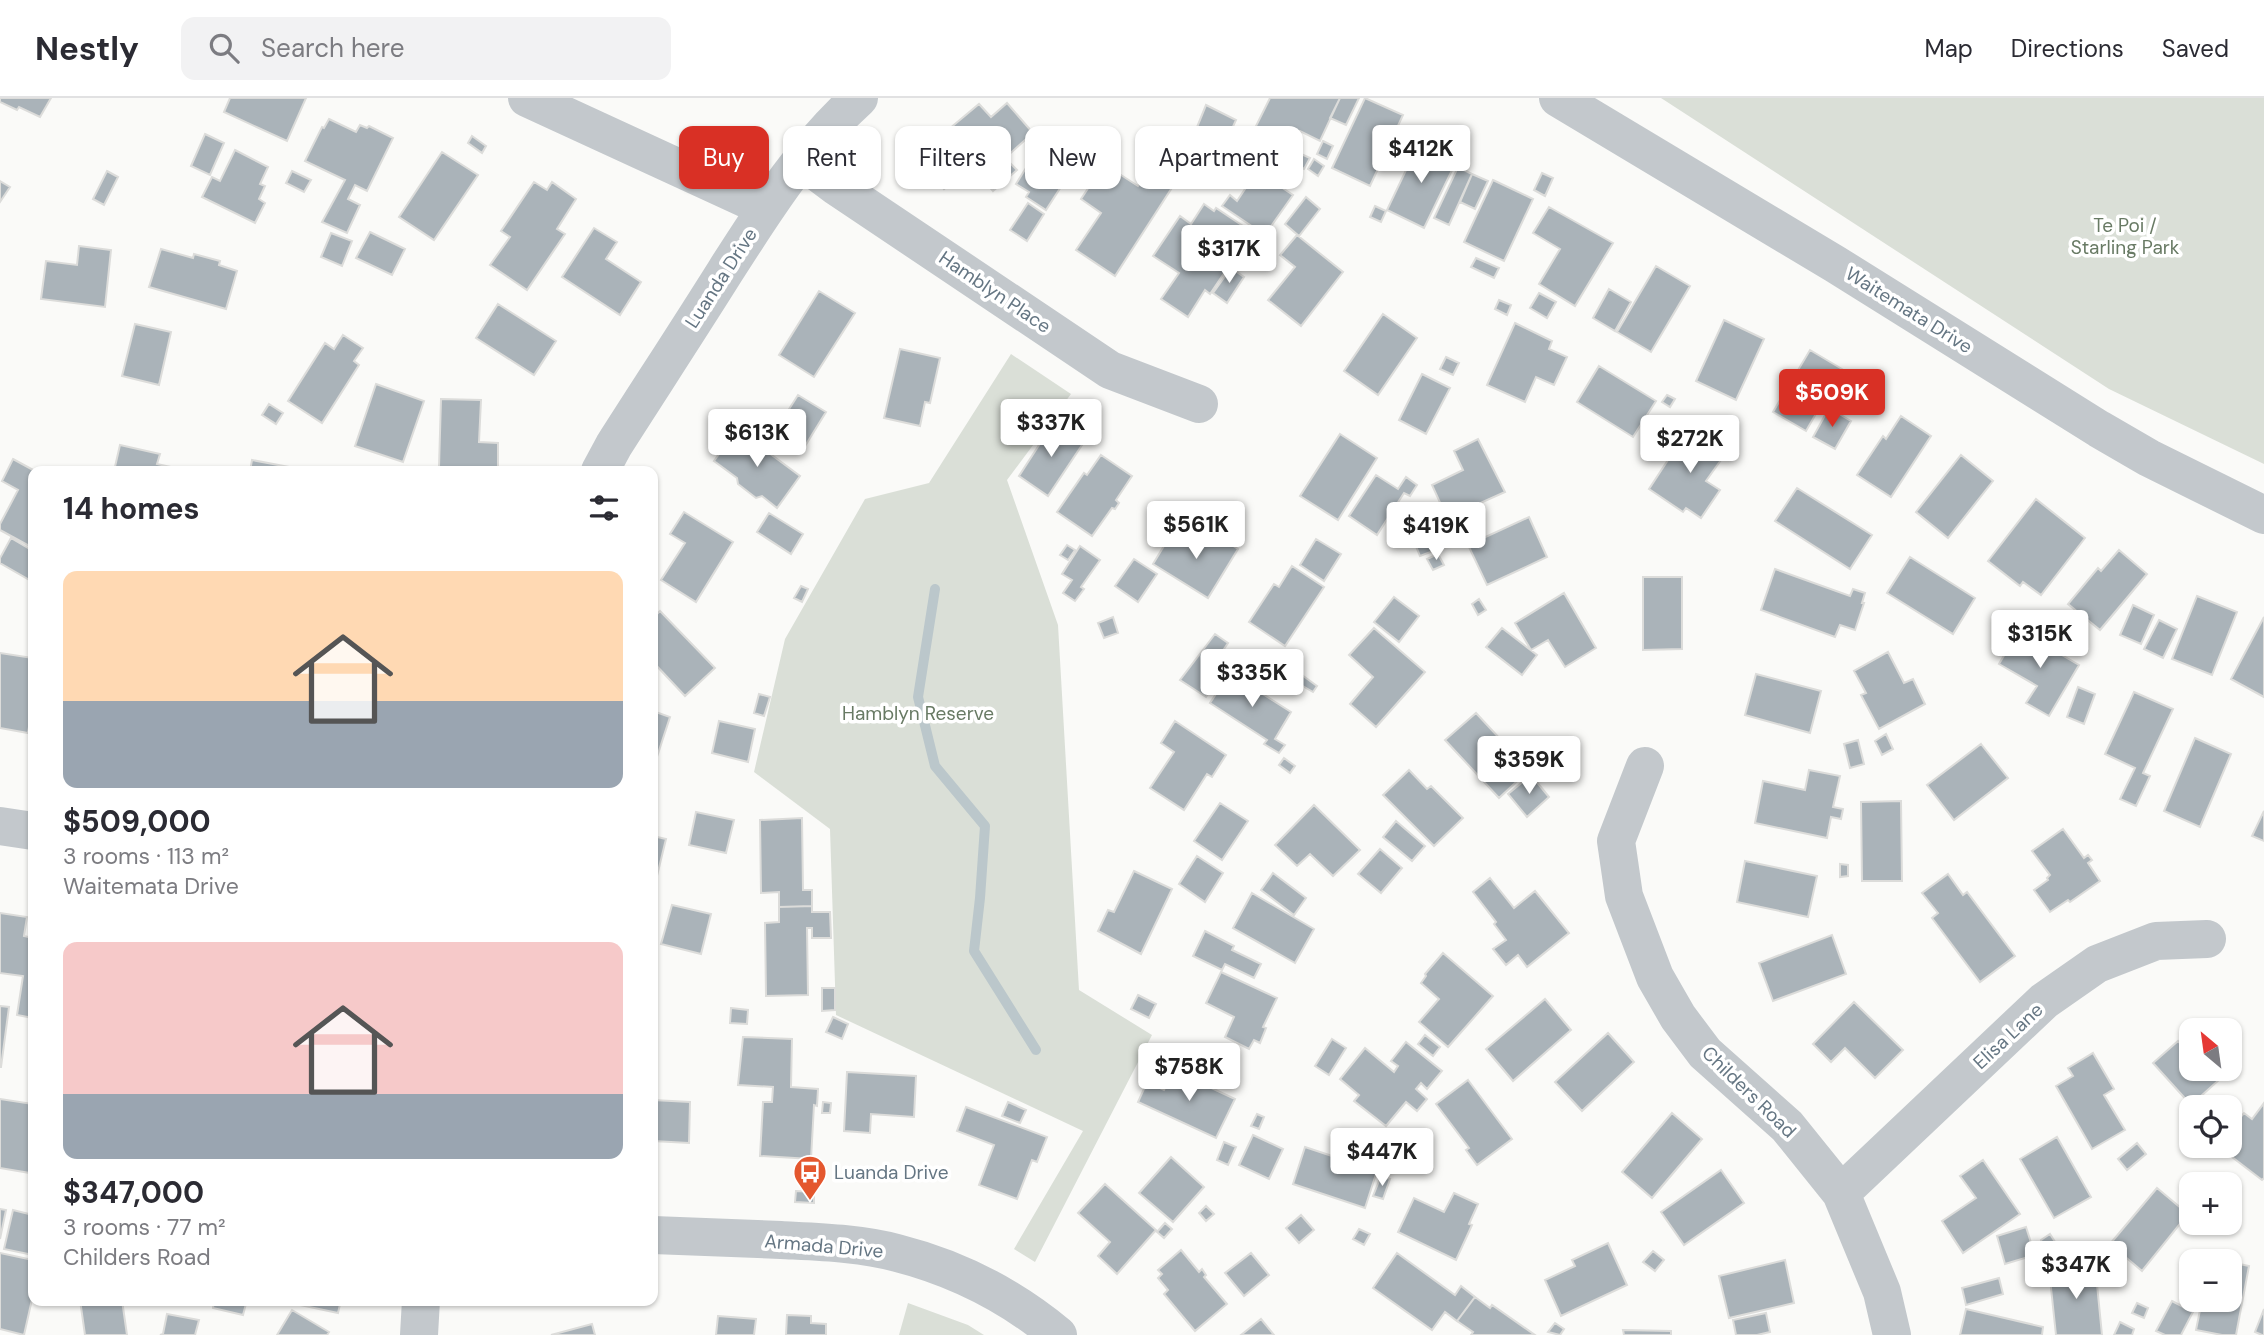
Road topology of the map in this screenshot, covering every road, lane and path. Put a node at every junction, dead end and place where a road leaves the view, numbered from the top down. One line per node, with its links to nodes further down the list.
1 (527, 98): 7 (street)
2 (859, 98): 4 (street, Luanda Drive)
3 (1558, 98): 10 (street, Waitemata Drive)
4 (831, 126)
5 (783, 185): 7 (street, Luanda Drive)
6 (840, 189): 8 (street, Hamblyn Place)
7 (766, 208): 9 (street, Luanda Drive)
8 (1199, 404)
9 (603, 466)
10 (2264, 515)
11 (1645, 766): 15 (street, Childers Road)
12 (0, 826): 13 (street)
13 (28, 830)
14 (2207, 939): 15 (street, Elisa Lane)
15 (1841, 1193): 20 (street, Childers Road)
16 (658, 1235): 19 (street, Armada Drive)
17 (421, 1306): 18 (street)
18 (419, 1335)
19 (1058, 1335)
20 (1892, 1335)

